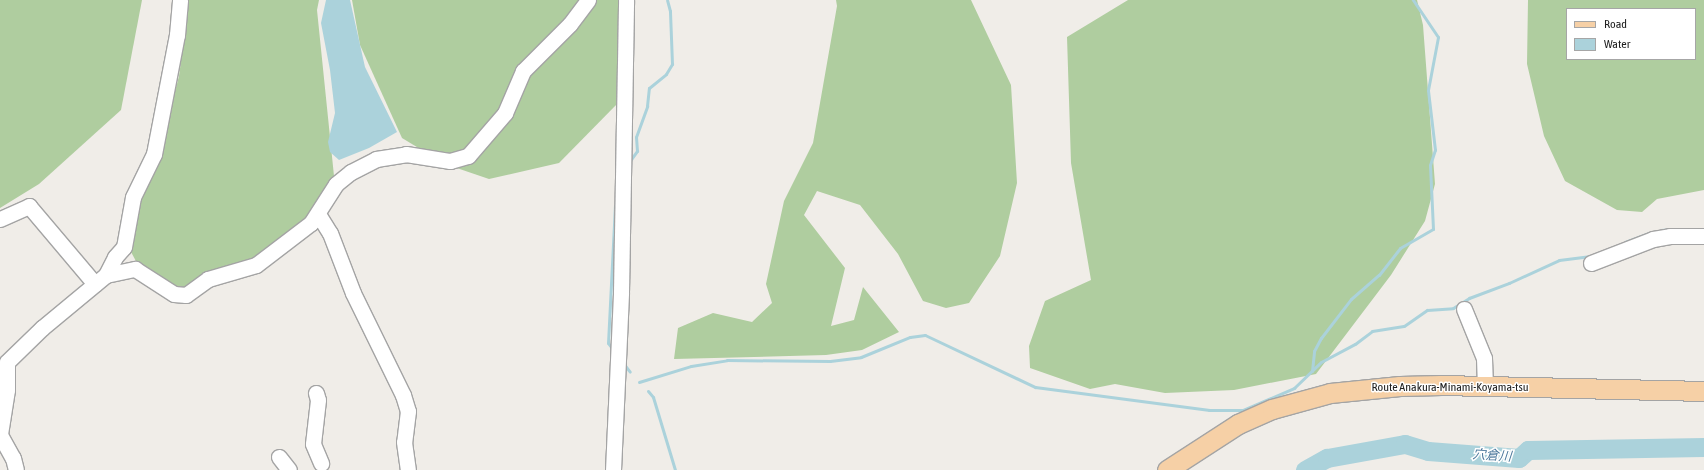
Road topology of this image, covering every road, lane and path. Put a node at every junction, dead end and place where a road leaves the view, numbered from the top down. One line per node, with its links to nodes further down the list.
1 (180, 0): 8 (street)
2 (588, 0): 4 (street)
3 (626, 0): 20 (street)
4 (318, 214): 8 (street); 19 (street)
5 (0, 219): 8 (street)
6 (1704, 236): 7 (street)
7 (1591, 263)
8 (100, 280): 10 (street)
9 (1464, 309): 11 (street)
10 (3, 373): 14 (street)
11 (1485, 387): 12 (main road, Route Anakura-Minami-Koyama-tsu); 21 (main road, Route Anakura-Minami-Koyama-tsu)
12 (1704, 392)
13 (316, 393): 16 (street)
14 (0, 434): 17 (street)
15 (279, 457): 18 (street)
16 (318, 465)
17 (16, 470)
18 (289, 470)
19 (408, 470)
20 (613, 470)
21 (1167, 470)

